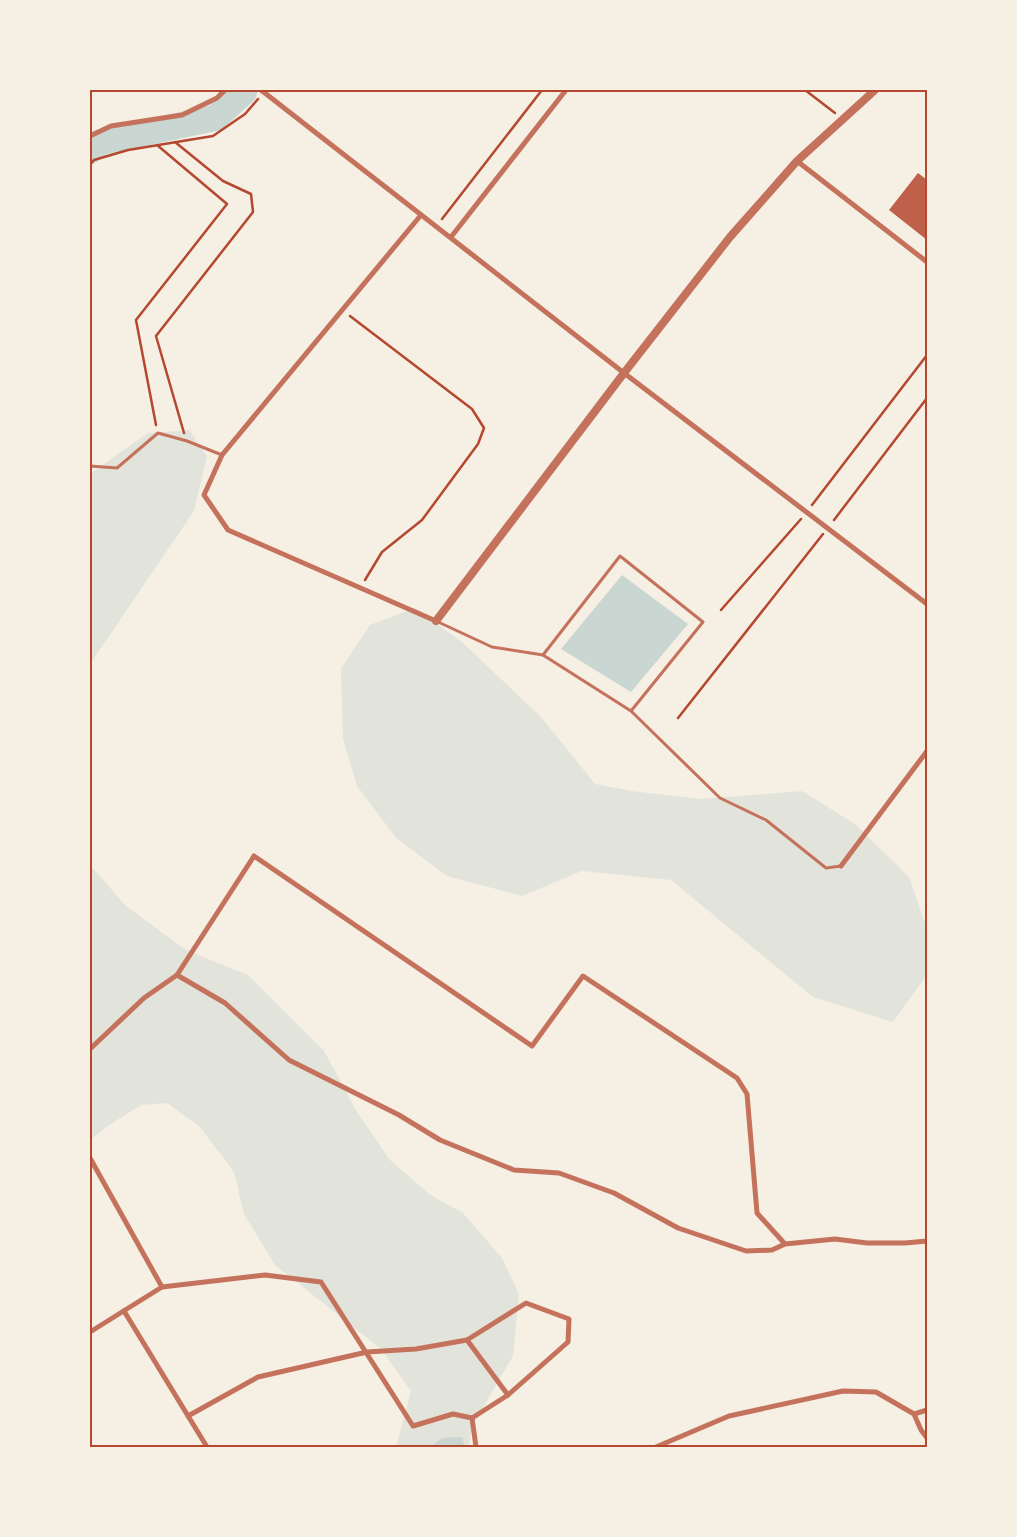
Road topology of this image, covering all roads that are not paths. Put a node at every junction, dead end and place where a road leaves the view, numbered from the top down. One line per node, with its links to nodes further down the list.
1 (225, 90): 5 (street)
2 (566, 90): 8 (street)
3 (875, 90): 6 (street)
4 (262, 91): 7 (street)
5 (90, 136)
6 (797, 160): 9 (street); 10 (street)
7 (421, 215): 8 (street); 11 (street)
8 (451, 237): 10 (street)
9 (927, 262)
10 (624, 373): 13 (street); 14 (street)
11 (222, 455): 12 (lane); 14 (street)
12 (90, 466)
13 (927, 604)
14 (436, 621): 15 (lane)
15 (543, 655): 16 (lane); 16 (lane)
16 (631, 711): 18 (lane)
17 (927, 751): 18 (street)
18 (842, 866)
19 (177, 975): 20 (street); 23 (street); 23 (street)
20 (90, 1048)
21 (90, 1158): 24 (street)
22 (927, 1241): 23 (street)
23 (785, 1244)
24 (162, 1287): 25 (street); 28 (street)
25 (124, 1311): 26 (street); 32 (street)
26 (90, 1332)
27 (467, 1340): 28 (street); 29 (street); 29 (street)
28 (367, 1352): 32 (street); 33 (street)
29 (508, 1395): 33 (street)
30 (927, 1410): 31 (street)
31 (914, 1414): 34 (street); 37 (street)
32 (188, 1416): 35 (street)
33 (472, 1418): 36 (street)
34 (927, 1438)
35 (207, 1447)
36 (476, 1447)
37 (656, 1447)

